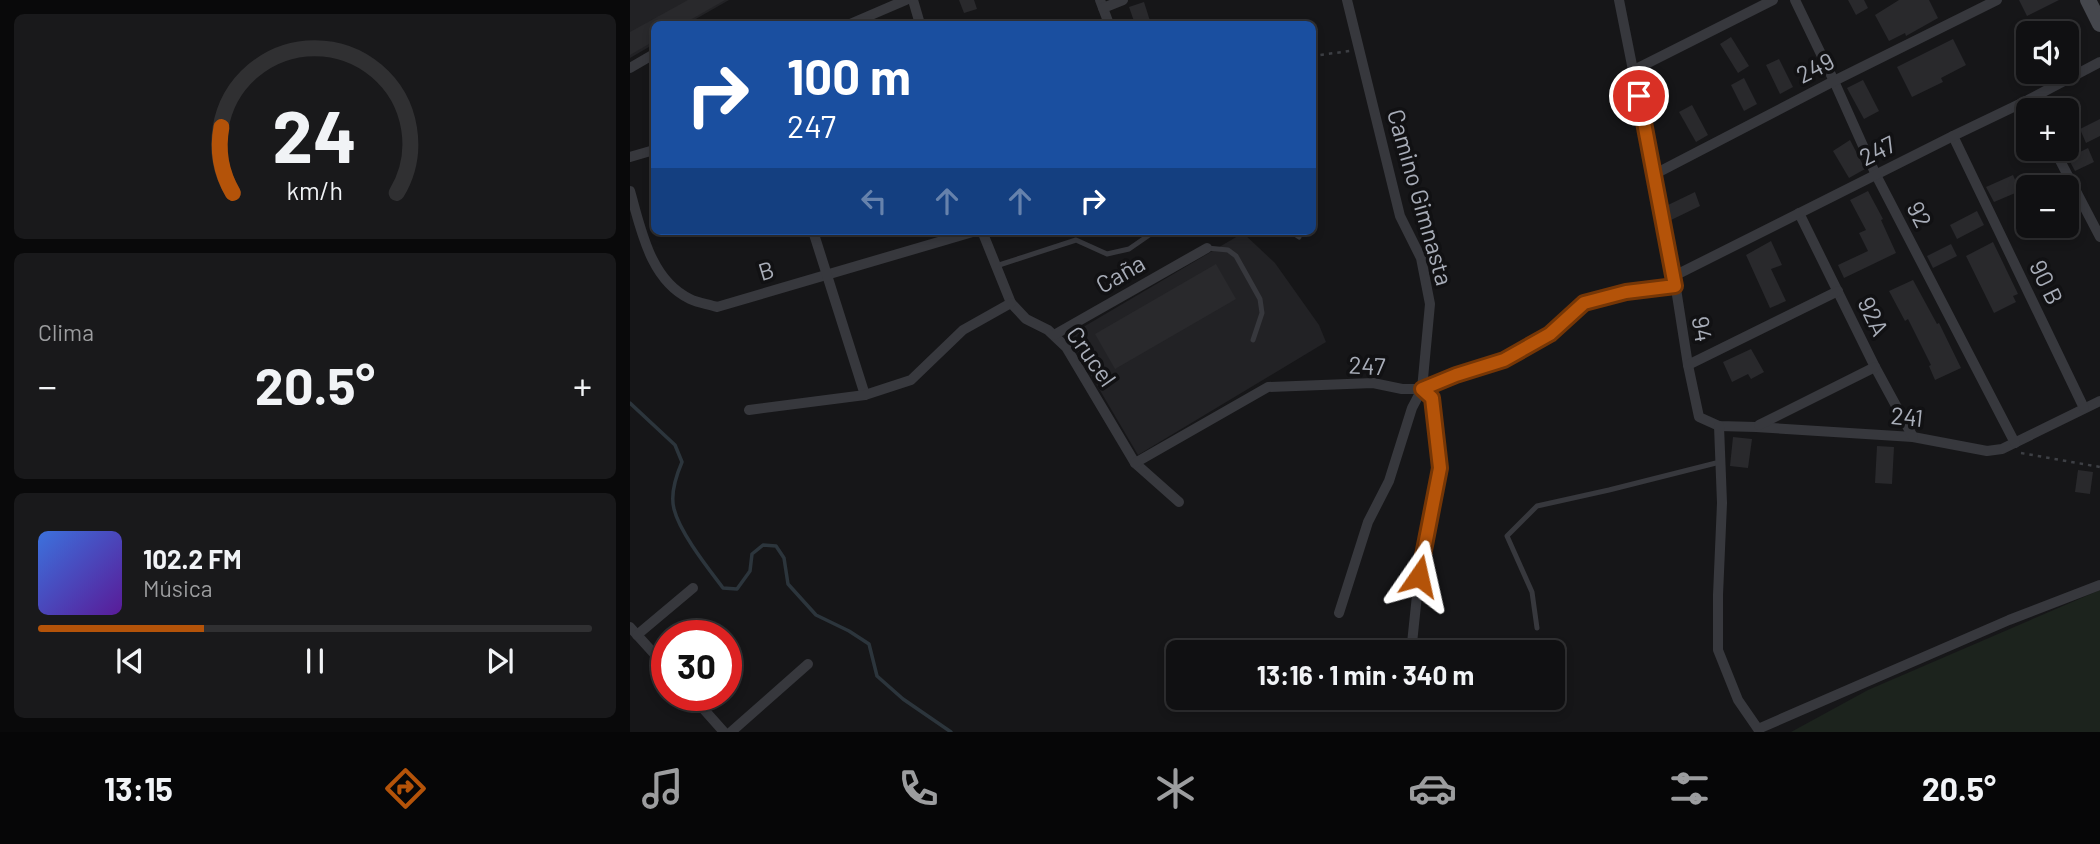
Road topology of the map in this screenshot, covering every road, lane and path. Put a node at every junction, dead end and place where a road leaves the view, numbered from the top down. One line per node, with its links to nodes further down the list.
1 (906, 0): 11 (street)
2 (913, 0): 12 (street)
3 (1123, 0): 10 (street)
4 (1347, 0): 15 (street, Camino Gimnasta)
5 (1619, 0): 20 (street, 94)
6 (1773, 0): 20 (street)
7 (1794, 0): 21 (street, 92)
8 (1997, 0): 21 (street, 249)
9 (2088, 0): 14 (street)
10 (1101, 4): 13 (street)
11 (857, 21)
12 (919, 21)
13 (1108, 21)
14 (2100, 24)
15 (1360, 50): 17 (path); 49 (street, Camino Gimnasta)
16 (651, 56): 19 (street)
17 (1316, 56)
18 (2100, 62): 22 (street, 247)
19 (630, 68)
20 (1634, 70): 28 (street, 94)
21 (1834, 81): 28 (street, 249); 29 (street, 92)
22 (2042, 98)
23 (2016, 111): 24 (street, 247)
24 (1953, 135): 29 (street, 247); 52 (street, 90 B)
25 (651, 151): 26 (street)
26 (630, 157)
27 (2060, 161): 38 (street)
28 (1653, 175): 42 (street, 94)
29 (1876, 175): 31 (street, 247); 58 (street, 92)
30 (630, 191): 41 (street, B)
31 (1799, 213): 42 (street, 247); 43 (street, 92A)
32 (814, 235): 41 (street)
33 (962, 235): 41 (street, B)
34 (984, 235): 40 (street, Crucel)
35 (1149, 235): 40 (lane)
36 (1296, 235): 37 (lane)
37 (1299, 237)
38 (2100, 237)
39 (1207, 248): 45 (street, Caña); 46 (lane)
40 (996, 266): 44 (street, Crucel)
41 (825, 274): 50 (street)
42 (1674, 281): 47 (street, 94); 49 (street, 247)
43 (1838, 291): 47 (street); 48 (street, 92A)
44 (1011, 303): 45 (street, Crucel); 50 (street)
45 (1054, 335): 60 (street, Crucel)
46 (1253, 340)
47 (1688, 365): 54 (street, 94)
48 (1875, 367): 56 (street); 57 (street, 92A)
49 (1422, 389): 60 (street, 247); 66 (street); 69 (street, Camino Gimnasta)
50 (865, 395): 53 (street)
51 (2100, 401): 52 (street, 241)
52 (2084, 408): 58 (street, 241)
53 (749, 410)
54 (1699, 417): 55 (street, 241)
55 (1719, 426): 56 (street, 241); 61 (street)
56 (1756, 427): 57 (street, 241)
57 (1913, 437): 59 (street, 241)
58 (2015, 443): 59 (street, 241)
59 (2002, 449): 62 (path)
60 (1135, 463): 63 (street, Crucel)
61 (1720, 463): 64 (street); 67 (lane)
62 (2100, 467)
63 (1180, 502)
64 (2100, 584)
65 (693, 588): 68 (street)
66 (1339, 613)
67 (1536, 628)
68 (634, 631): 70 (street)
69 (1412, 640)
70 (651, 650)
71 (808, 664): 74 (street)
72 (705, 711): 73 (street)
73 (724, 732)
74 (731, 732)

